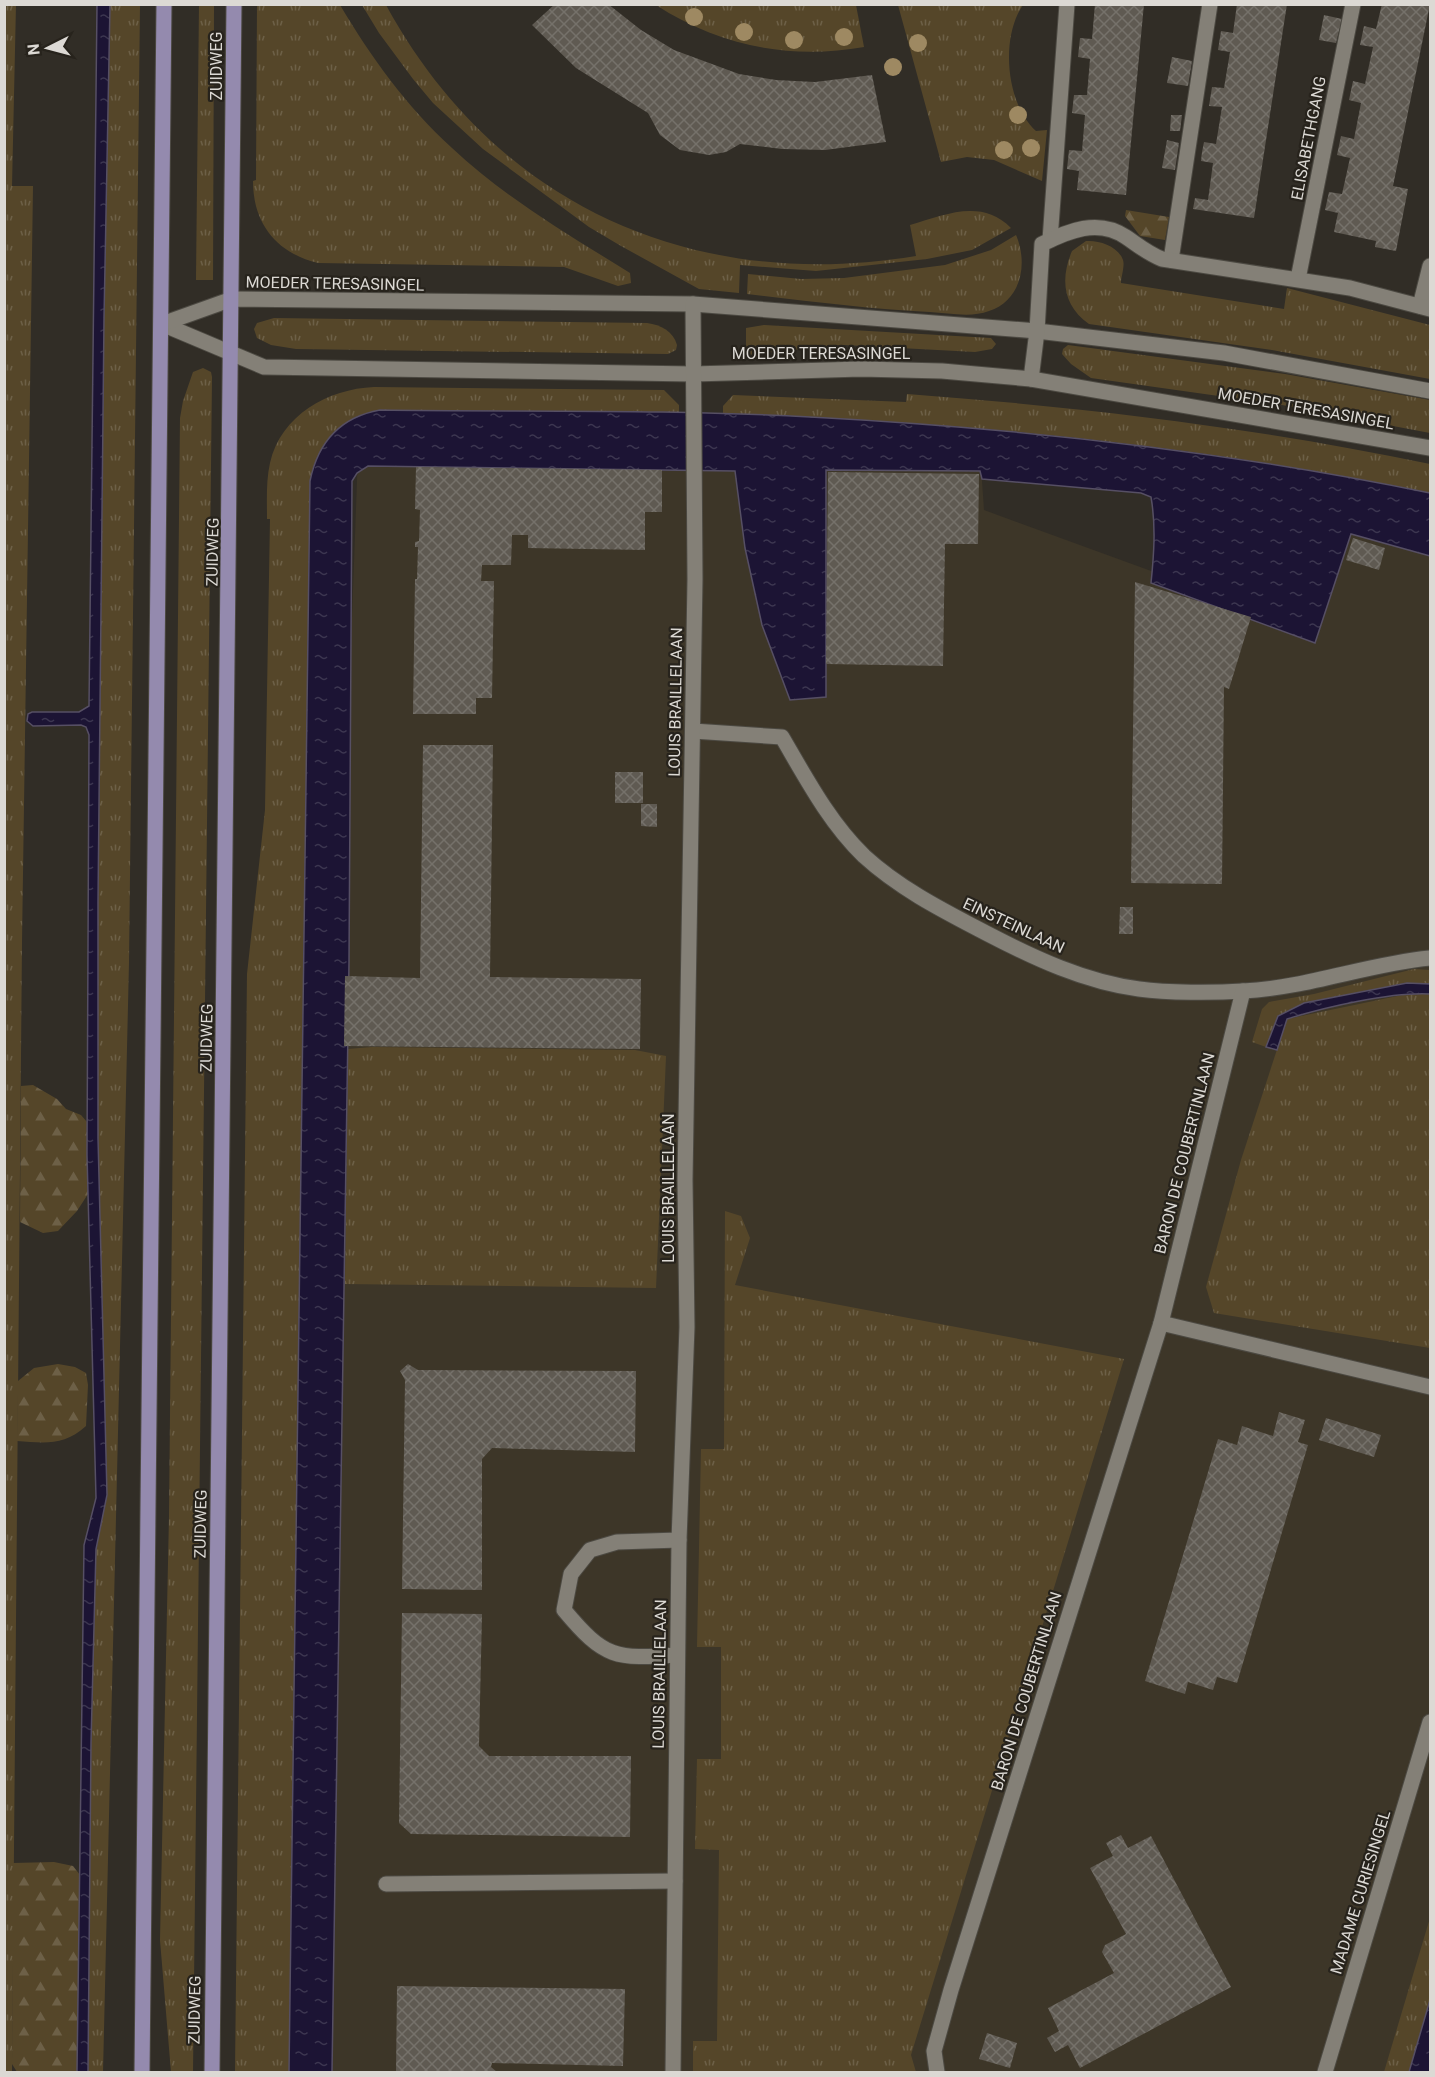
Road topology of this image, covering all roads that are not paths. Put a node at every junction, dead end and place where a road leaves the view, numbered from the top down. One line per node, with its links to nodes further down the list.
1 (164, 4): 13 (main road)
2 (234, 4): 10 (main road, ZUIDWEG)
3 (1067, 4): 6 (street)
4 (1210, 4): 7 (street)
5 (1353, 4): 9 (street, ELISABETHGANG)
6 (1050, 240): 7 (street); 14 (street)
7 (1171, 260): 9 (street)
8 (1431, 266): 12 (street)
9 (1298, 279): 12 (street)
10 (232, 299): 11 (street, MOEDER TERESASINGEL); 13 (street, MOEDER TERESASINGEL); 15 (main road, ZUIDWEG)
11 (693, 304): 14 (street, MOEDER TERESASINGEL); 17 (street, LOUIS BRAILLELAAN)
12 (1425, 307)
13 (162, 324): 15 (street, MOEDER TERESASINGEL); 30 (main road)
14 (1037, 331): 16 (street); 18 (street, MOEDER TERESASINGEL)
15 (231, 354): 17 (street, MOEDER TERESASINGEL); 31 (main road, ZUIDWEG)
16 (1031, 379): 17 (street, MOEDER TERESASINGEL); 19 (street, MOEDER TERESASINGEL)
17 (693, 381): 20 (street, LOUIS BRAILLELAAN)
18 (1431, 391)
19 (1431, 448)
20 (693, 731): 22 (street, EINSTEINLAAN); 25 (street, LOUIS BRAILLELAAN)
21 (1431, 958): 22 (street, EINSTEINLAAN)
22 (1243, 991): 23 (street, BARON DE COUBERTINLAAN)
23 (1161, 1323): 24 (street); 33 (street, BARON DE COUBERTINLAAN)
24 (1431, 1387)
25 (678, 1540): 26 (street, LOUIS BRAILLELAAN); 26 (street)
26 (677, 1655): 28 (street, LOUIS BRAILLELAAN)
27 (1431, 1722): 34 (street, MADAME CURIESINGEL)
28 (675, 1881): 29 (street); 32 (street, LOUIS BRAILLELAAN)
29 (386, 1884)
30 (142, 2073)
31 (212, 2073)
32 (674, 2073)
33 (937, 2073)
34 (1325, 2073)

